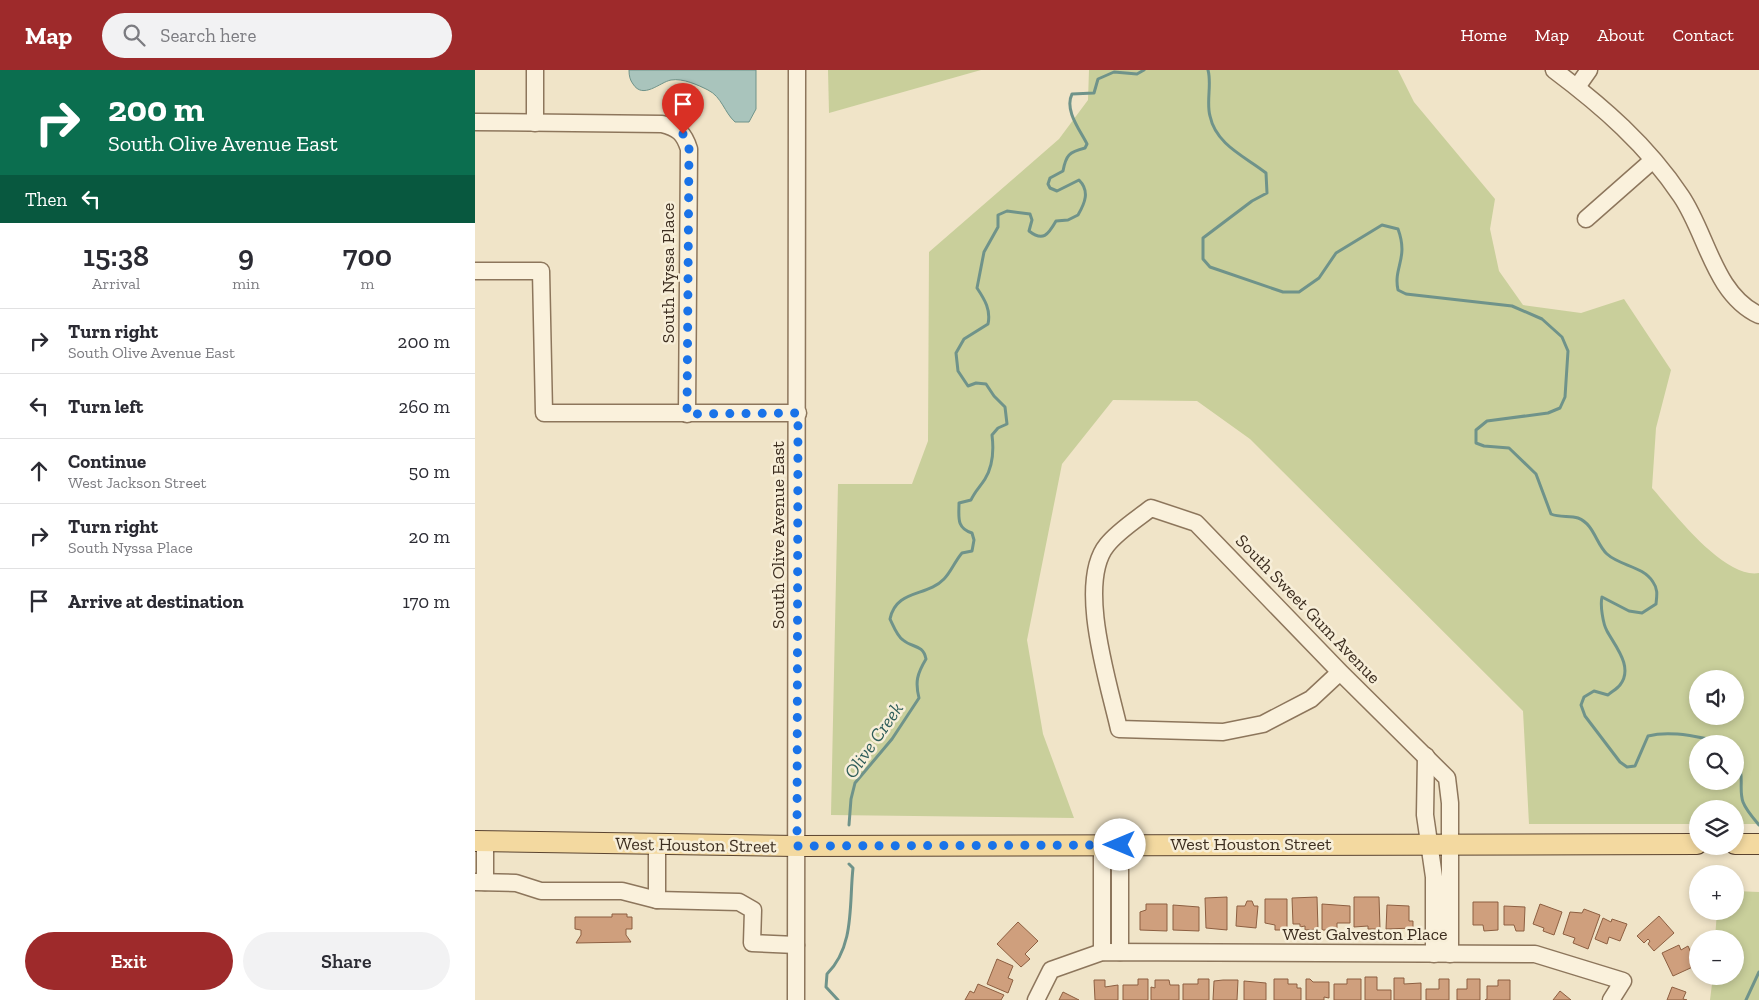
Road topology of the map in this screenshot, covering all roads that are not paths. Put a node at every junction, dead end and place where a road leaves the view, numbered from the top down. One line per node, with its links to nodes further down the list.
1 (535, 70): 7 (street)
2 (797, 70): 12 (street, South Olive Avenue East)
3 (1554, 70): 5 (street)
4 (1589, 70): 5 (street)
5 (1577, 87): 8 (street)
6 (475, 122): 7 (street)
7 (535, 123): 13 (street, South Nyssa Place)
8 (1653, 160): 9 (street); 11 (street)
9 (1586, 219)
10 (475, 271): 13 (street)
11 (1759, 315)
12 (798, 408): 13 (street); 22 (street, South Olive Avenue East)
13 (687, 414)
14 (1340, 672): 14 (street, South Sweet Gum Avenue); 15 (street, South Sweet Gum Avenue)
15 (1426, 756): 18 (street); 19 (street, South Sweet Gum Avenue)
16 (480, 841): 17 (main road, West Houston Street); 23 (street)
17 (657, 844): 22 (main road, West Houston Street); 24 (street)
18 (1429, 844): 19 (main road, West Houston Street); 21 (main road, West Houston Street); 28 (street)
19 (1450, 844): 20 (main road, West Houston Street); 28 (street, South Sweet Gum Avenue)
20 (1689, 844)
21 (1111, 845): 22 (main road, West Houston Street); 26 (street); 27 (street)
22 (797, 846): 25 (street, South Olive Avenue East)
23 (480, 882): 24 (street)
24 (657, 900): 25 (street)
25 (796, 945): 29 (street, South Olive Avenue East)
26 (1103, 952): 27 (street, West Galveston Place); 30 (street, West Galveston Place)
27 (1120, 952): 28 (street, West Galveston Place)
28 (1442, 954): 31 (street, West Galveston Place)
29 (796, 1000)
30 (1036, 1000)
31 (1611, 1000)

